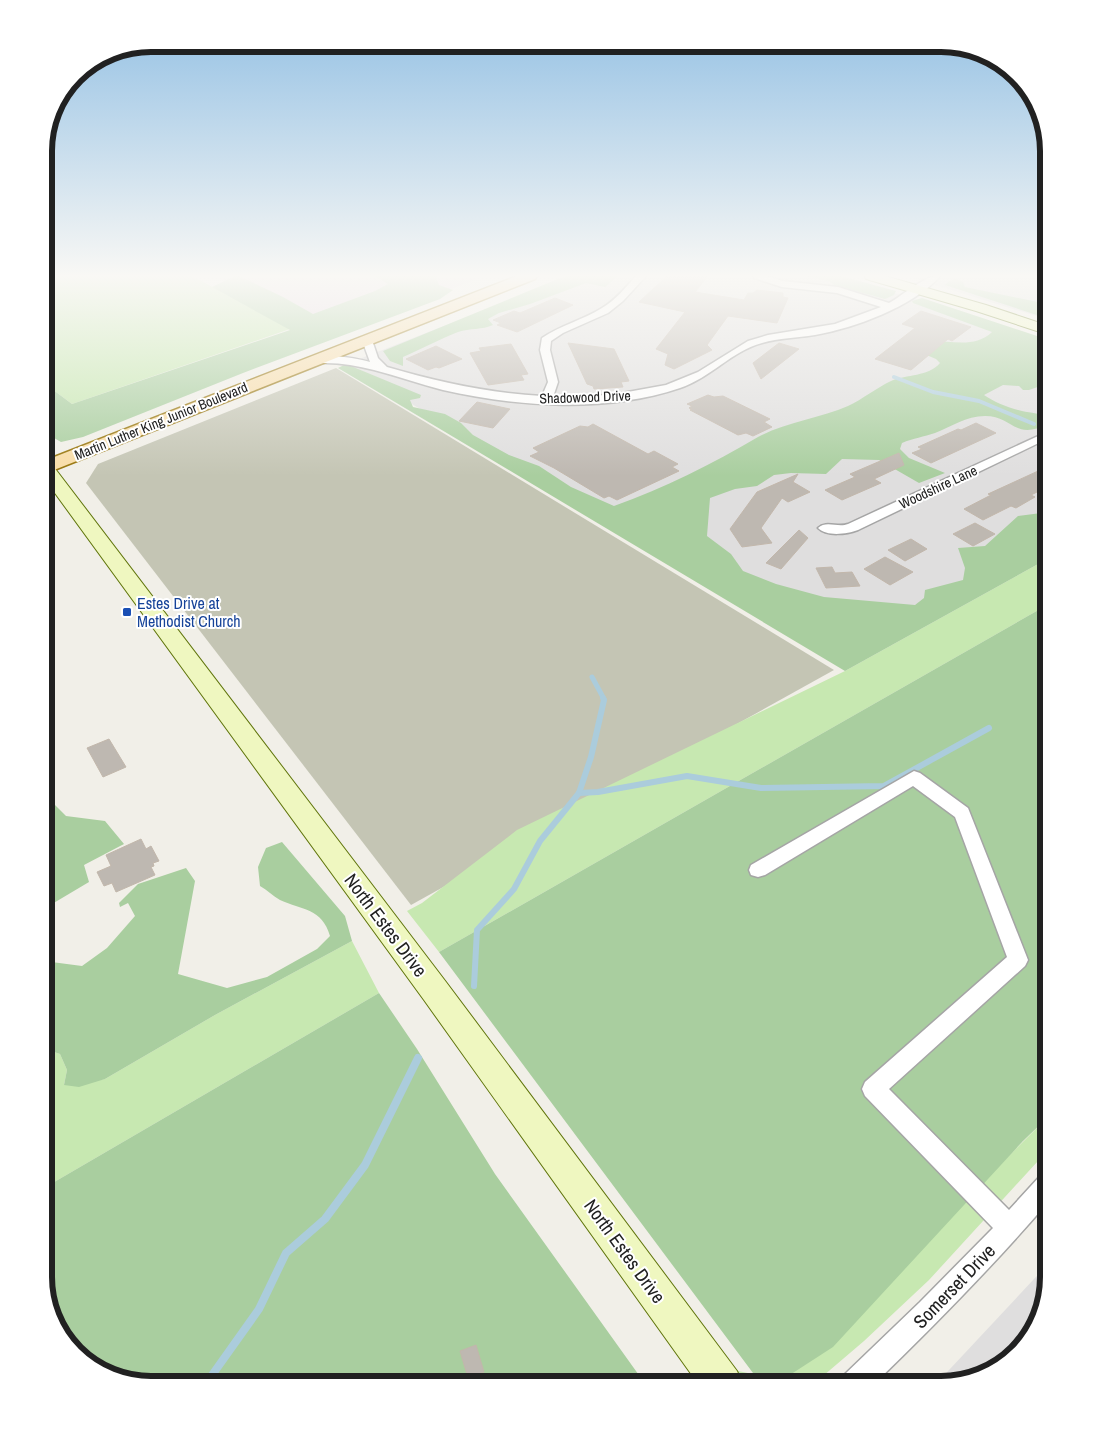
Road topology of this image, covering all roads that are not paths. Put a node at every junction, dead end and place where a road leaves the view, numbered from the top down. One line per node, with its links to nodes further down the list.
1 (359, 343): 5 (main road, Martin Luther King Junior Boulevard)
2 (367, 343): 6 (street)
3 (546, 343): 7 (street)
4 (754, 343): 7 (street, Shadowood Drive)
5 (317, 360): 6 (street, Shadowood Drive); 9 (main road, Martin Luther King Junior Boulevard)
6 (382, 367): 7 (street, Shadowood Drive)
7 (546, 399)
8 (1040, 438): 11 (street, Woodshire Lane)
9 (53, 464)
10 (53, 479): 15 (main road, North Estes Drive)
11 (825, 528)
12 (758, 870): 14 (street)
13 (1040, 1193): 14 (street, Somerset Drive)
14 (1010, 1228): 16 (street, Somerset Drive)
15 (716, 1376)
16 (864, 1376)

